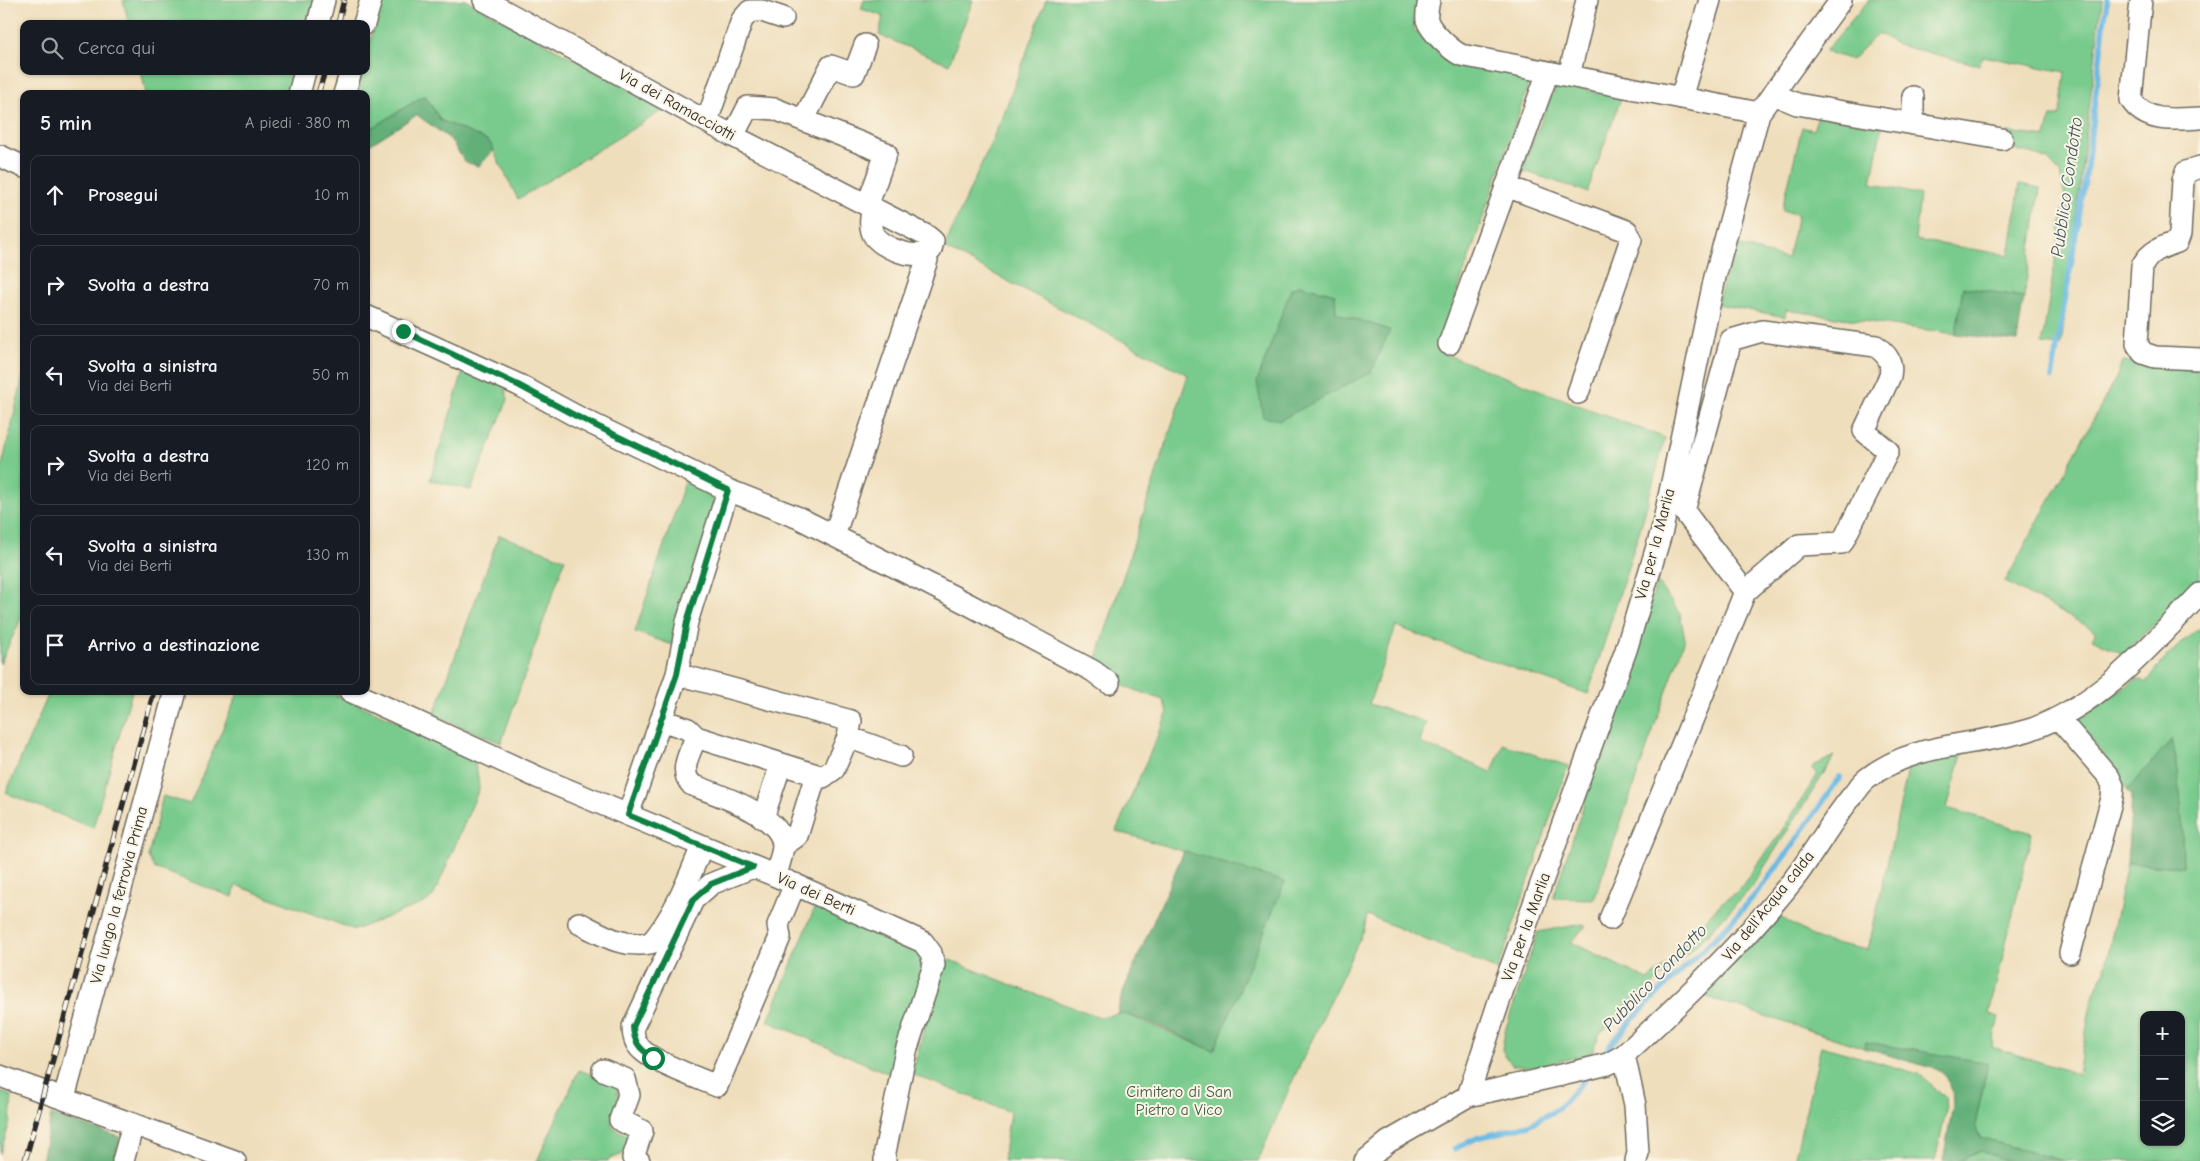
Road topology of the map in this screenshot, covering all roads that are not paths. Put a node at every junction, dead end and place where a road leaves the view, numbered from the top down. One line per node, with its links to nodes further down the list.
1 (324, 0): 10 (street)
2 (371, 0): 11 (street)
3 (484, 0): 25 (street, Via dei Ramacciotti)
4 (1429, 0): 13 (street)
5 (1587, 0): 16 (street)
6 (1710, 0): 21 (street)
7 (1842, 0): 19 (street, Via per la Marlia)
8 (2141, 0): 23 (street)
9 (783, 18): 25 (street)
10 (319, 20)
11 (365, 20)
12 (865, 45): 24 (street)
13 (1548, 72): 16 (street); 32 (street)
14 (304, 75): 17 (street)
15 (350, 75): 18 (street)
16 (1569, 76): 21 (street)
17 (300, 90)
18 (345, 90)
19 (1773, 94): 22 (street, Via per la Marlia); 26 (street)
20 (1913, 97): 26 (street)
21 (1681, 98): 22 (street)
22 (1760, 113): 67 (street, Via per la Marlia)
23 (2200, 118)
24 (804, 120): 27 (street); 33 (street)
25 (707, 121): 27 (street, Via dei Ramacciotti)
26 (1913, 124): 28 (street)
27 (733, 136): 33 (street, Via dei Ramacciotti)
28 (2002, 139)
29 (0, 156): 30 (street)
30 (20, 165)
31 (2200, 167): 37 (street)
32 (1506, 186): 36 (street); 38 (street)
33 (870, 205): 34 (street, Via dei Ramacciotti); 34 (street)
34 (927, 254): 40 (street)
35 (370, 318): 39 (street)
36 (1449, 344)
37 (2200, 359)
38 (1578, 393)
39 (728, 490): 40 (street); 43 (street)
40 (834, 536): 44 (street)
41 (1745, 592): 41 (street); 61 (street)
42 (2200, 594): 47 (street, Via dell'Acqua calda)
43 (677, 674): 48 (street); 50 (street)
44 (1109, 683)
45 (174, 695): 68 (street, Via lungo la ferrovia Prima)
46 (359, 695): 54 (street, Via dei Berti)
47 (2059, 719): 63 (street); 64 (street, Via dell'Acqua calda)
48 (661, 720): 49 (street); 54 (street)
49 (696, 737): 52 (street); 55 (street)
50 (848, 737): 51 (street); 53 (street)
51 (901, 756)
52 (781, 764): 53 (street); 55 (street)
53 (816, 775): 57 (street)
54 (628, 815): 56 (street, Via dei Berti)
55 (763, 818): 57 (street)
56 (702, 846): 58 (street, Via dei Berti); 62 (street)
57 (783, 846): 59 (street)
58 (753, 867): 59 (street, Via dei Berti); 60 (street)
59 (776, 876): 60 (street, Via dei Berti)
60 (795, 884): 73 (street, Via dei Berti)
61 (1610, 919)
62 (579, 923)
63 (2070, 953)
64 (1616, 1060): 67 (street, Via dell'Acqua calda); 75 (street)
65 (603, 1070): 72 (street)
66 (0, 1076): 68 (street)
67 (1468, 1096): 74 (street, Via dell'Acqua calda)
68 (64, 1098): 69 (street)
69 (133, 1124): 70 (street); 71 (street)
70 (123, 1161)
71 (235, 1161)
72 (639, 1161)
73 (885, 1161)
74 (1365, 1161)
75 (1636, 1161)

